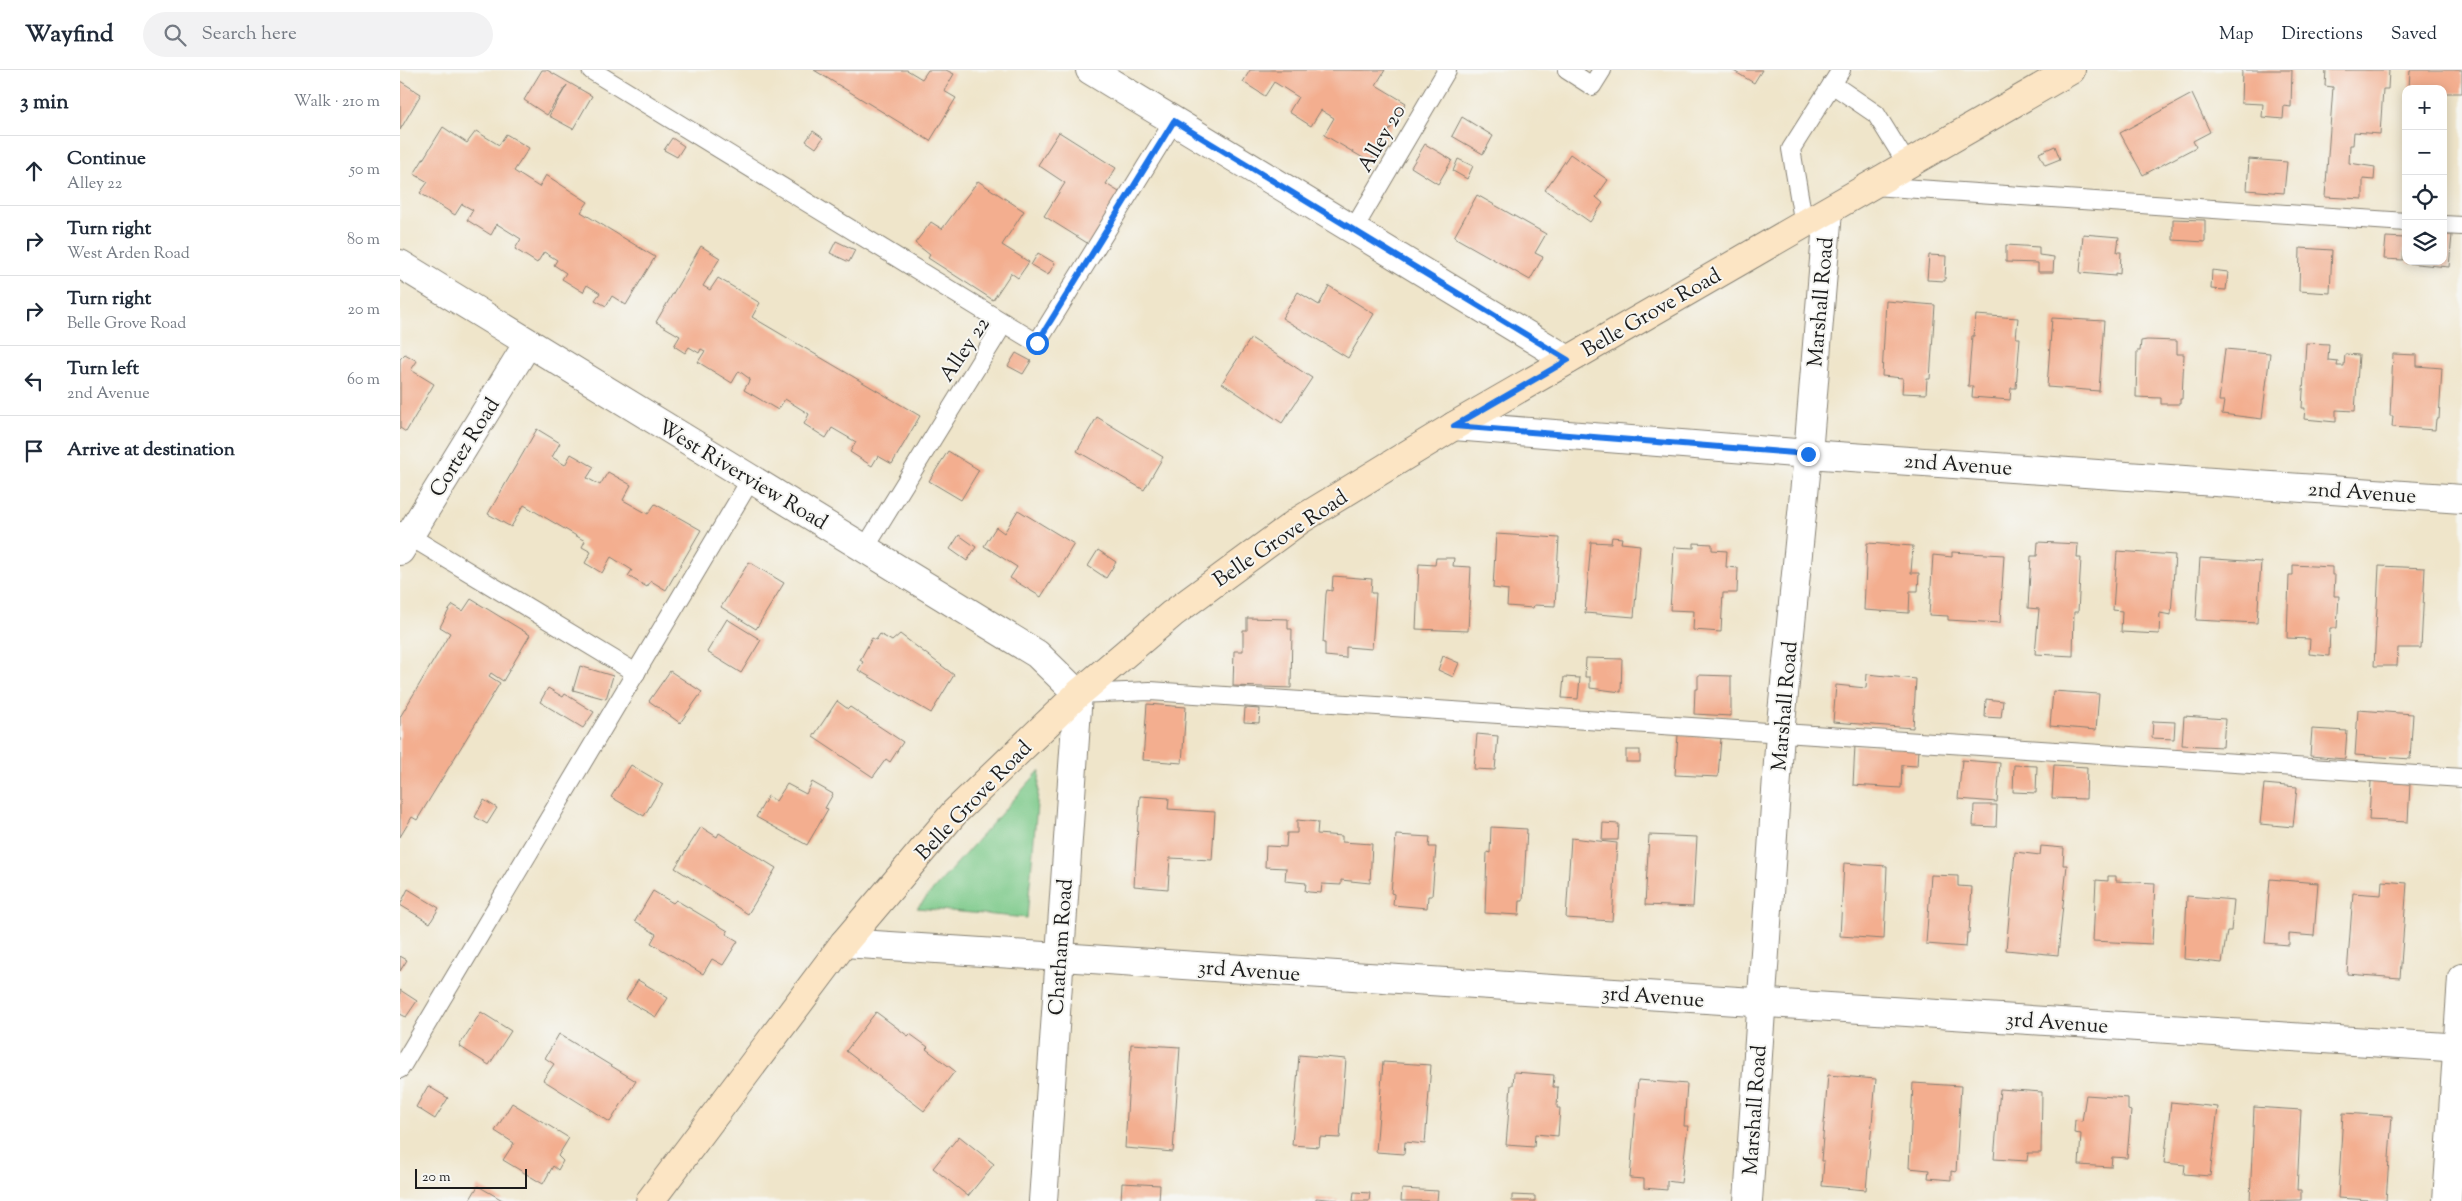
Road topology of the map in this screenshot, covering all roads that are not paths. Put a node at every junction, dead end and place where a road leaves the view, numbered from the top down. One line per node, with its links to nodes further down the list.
1 (591, 70): 18 (lane)
2 (1090, 70): 8 (street)
3 (1447, 70): 16 (lane, Alley 20)
4 (1567, 70): 5 (lane)
5 (1602, 70)
6 (2064, 72): 9 (main road, Belle Grove Road)
7 (1837, 77): 9 (lane); 13 (lane)
8 (1174, 121): 16 (street); 18 (lane, Alley 22)
9 (1907, 164): 10 (main road, Belle Grove Road)
10 (1871, 186): 11 (main road, Belle Grove Road); 12 (lane)
11 (1828, 211): 13 (main road, Belle Grove Road); 22 (street, Marshall Road)
12 (2402, 222)
13 (1804, 225): 20 (main road, Belle Grove Road)
14 (2447, 225): 15 (lane)
15 (2462, 226)
16 (1353, 230): 20 (street)
17 (400, 264): 19 (street, West Riverview Road)
18 (1004, 323): 26 (lane, Alley 22)
19 (528, 343): 23 (street, West Riverview Road); 25 (street, Cortez Road)
20 (1568, 360): 21 (main road, Belle Grove Road)
21 (1454, 426): 22 (street, 2nd Avenue); 28 (main road, Belle Grove Road)
22 (1808, 454): 24 (street, 2nd Avenue); 29 (street, Marshall Road)
23 (751, 479): 26 (street, West Riverview Road); 27 (lane)
24 (2462, 499)
25 (403, 539): 27 (lane)
26 (865, 548): 28 (street, West Riverview Road)
27 (636, 672): 36 (lane)
28 (1078, 694): 29 (lane); 31 (main road, Belle Grove Road); 32 (street, Chatham Road)
29 (1780, 733): 30 (lane); 34 (street, Marshall Road)
30 (2462, 778)
31 (844, 943): 32 (street, 3rd Avenue); 37 (main road, Belle Grove Road)
32 (1060, 958): 34 (street, 3rd Avenue); 38 (street, Chatham Road)
33 (2462, 978): 35 (street)
34 (1762, 1003): 35 (street, 3rd Avenue); 39 (street, Marshall Road)
35 (2459, 1048): 40 (street)
36 (400, 1069)
37 (650, 1201)
38 (1042, 1201)
39 (1748, 1201)
40 (2447, 1201)

